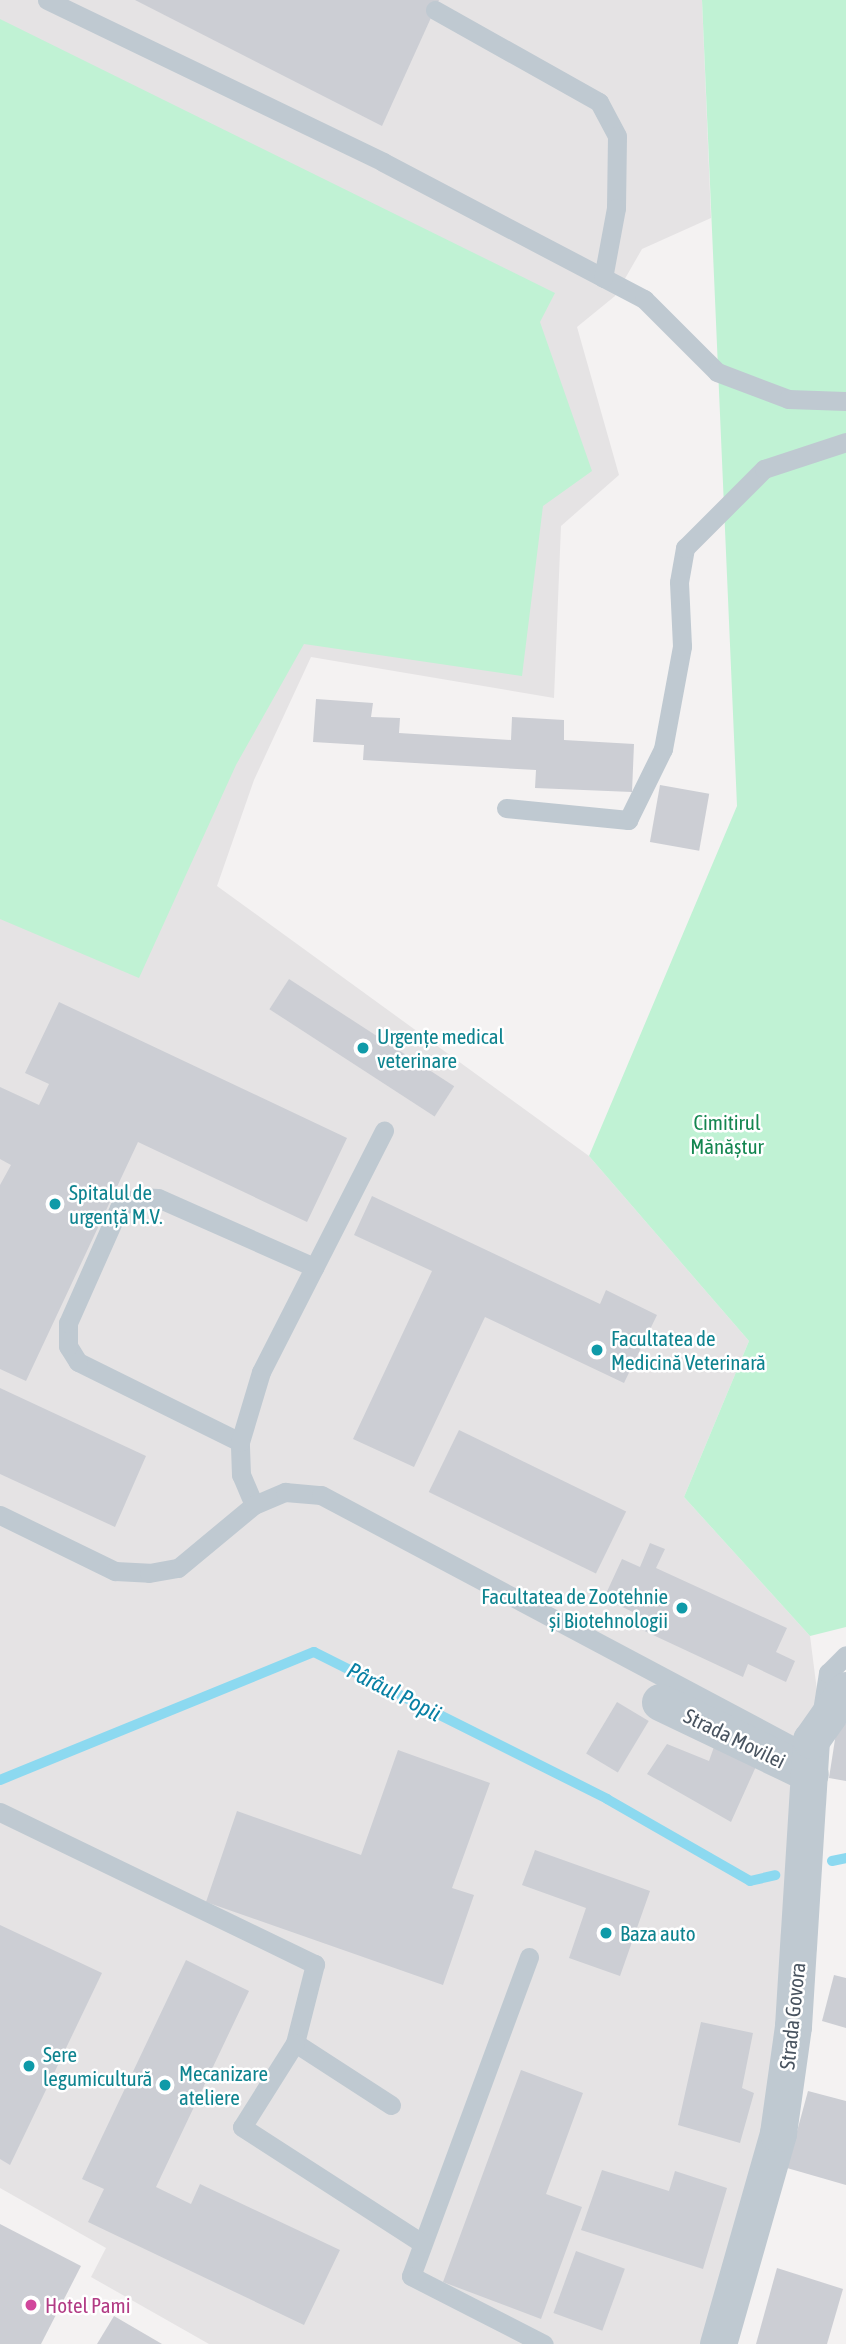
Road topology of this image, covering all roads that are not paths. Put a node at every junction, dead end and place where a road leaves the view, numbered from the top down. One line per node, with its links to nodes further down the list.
1 (47, 0): 3 (lane)
2 (435, 10): 3 (lane)
3 (603, 278): 4 (lane)
4 (846, 401)
5 (846, 442): 6 (lane)
6 (506, 808)
7 (384, 1131): 8 (lane)
8 (314, 1267): 9 (lane); 9 (lane)
9 (240, 1442): 10 (lane)
10 (254, 1505): 11 (lane); 15 (lane)
11 (0, 1516)
12 (846, 1656): 15 (lane)
13 (846, 1690): 15 (street)
14 (660, 1702): 15 (street, Strada Movilei)
15 (814, 1750): 22 (street, Strada Govora)
16 (0, 1812): 18 (lane)
17 (529, 1958): 20 (lane)
18 (295, 2043): 19 (lane); 20 (lane)
19 (391, 2105)
20 (422, 2243): 21 (lane)
21 (544, 2344)
22 (718, 2344)

